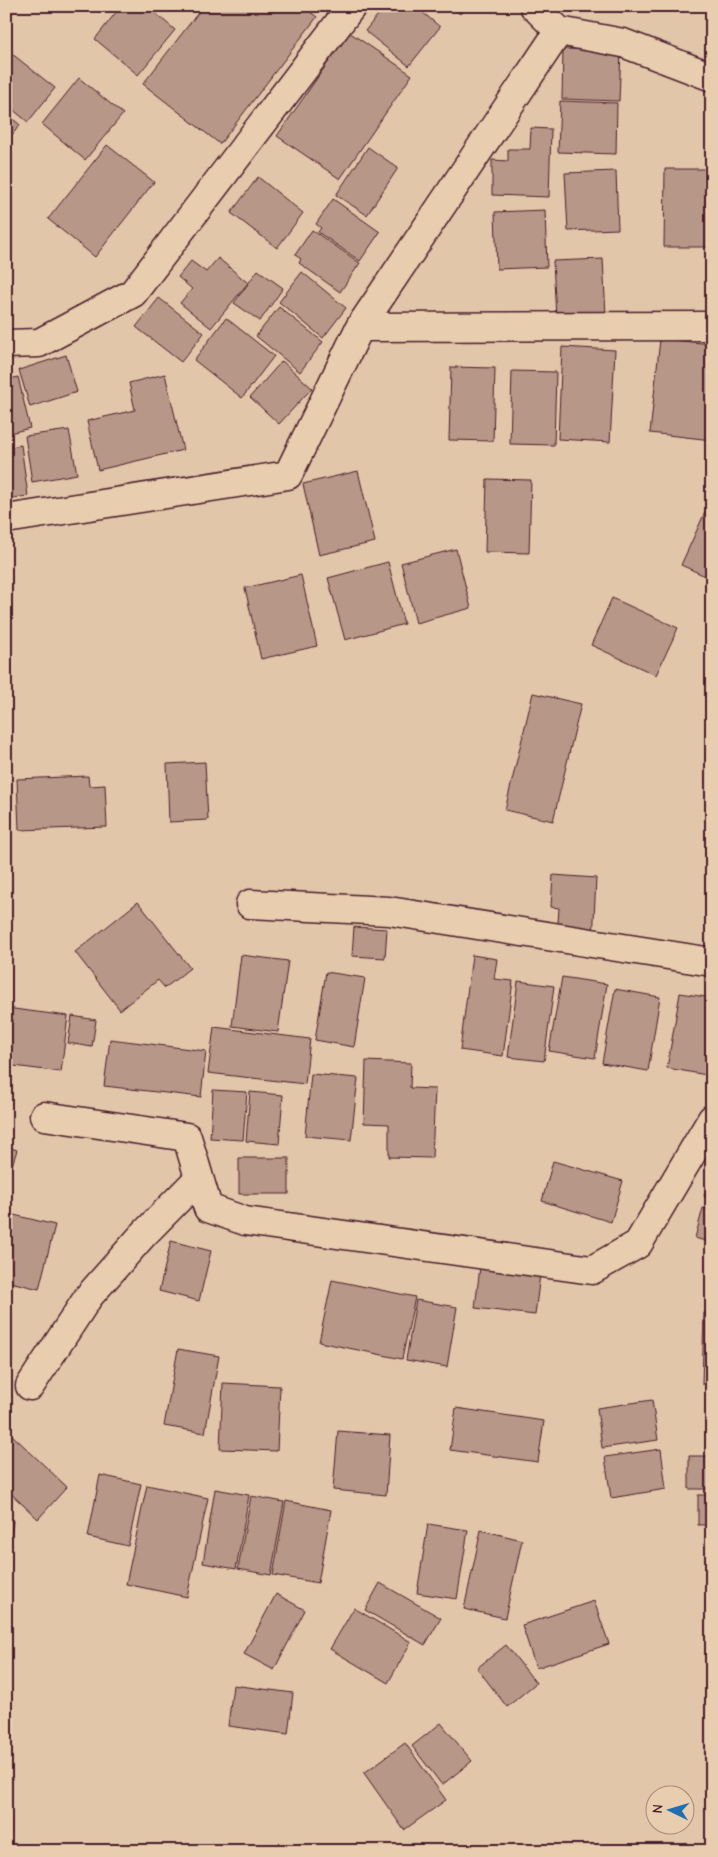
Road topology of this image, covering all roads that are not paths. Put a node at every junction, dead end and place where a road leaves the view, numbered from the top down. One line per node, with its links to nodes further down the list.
1 (352, 6): 7 (street)
2 (534, 6): 3 (street)
3 (559, 31): 4 (street); 6 (street)
4 (712, 77)
5 (712, 326): 6 (street)
6 (360, 327): 8 (street)
7 (6, 344)
8 (6, 519)
9 (250, 904): 10 (street)
10 (712, 962)
11 (44, 1116): 13 (street)
12 (712, 1119): 13 (street)
13 (199, 1178): 14 (street)
14 (30, 1386)

